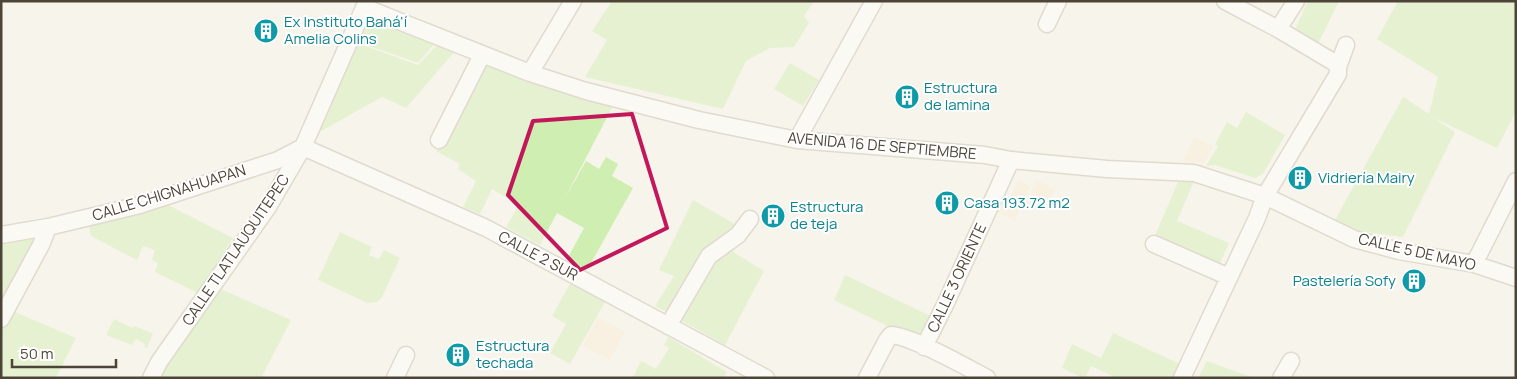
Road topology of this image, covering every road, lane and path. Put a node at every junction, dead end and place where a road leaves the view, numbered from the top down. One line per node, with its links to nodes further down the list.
1 (573, 1): 12 (street)
2 (874, 1): 14 (street)
3 (1058, 1): 7 (street)
4 (1225, 1): 8 (street)
5 (1296, 1): 8 (street)
6 (366, 5): 10 (street, AVENIDA 16 DE SEPTIEMBRE); 15 (street, CALLE TLATLAUQUITEPEC)
7 (1047, 24)
8 (1278, 29): 11 (street)
9 (1346, 44): 11 (street)
10 (482, 55): 12 (street, AVENIDA 16 DE SEPTIEMBRE); 13 (street)
11 (1338, 67): 18 (street)
12 (530, 73): 14 (street, AVENIDA 16 DE SEPTIEMBRE)
13 (439, 140)
14 (798, 140): 16 (street, AVENIDA 16 DE SEPTIEMBRE)
15 (303, 147): 20 (street, CALLE CHIGNAHUAPAN); 27 (street, CALLE 2 SUR); 31 (street, CALLE TLATLAUQUITEPEC)
16 (1011, 160): 18 (street, AVENIDA 16 DE SEPTIEMBRE); 28 (street, CALLE 3 ORIENTE)
17 (1516, 181): 23 (street)
18 (1265, 196): 23 (street, CALLE 5 DE MAYO); 24 (street)
19 (750, 219): 27 (street)
20 (48, 227): 21 (street, CALLE CHIGNAHUAPAN); 26 (street)
21 (1, 235)
22 (1154, 244): 24 (street)
23 (1474, 264): 25 (street, CALLE 5 DE MAYO)
24 (1229, 276): 36 (street)
25 (1516, 278)
26 (1, 319)
27 (668, 326): 33 (street, CALLE 2 SUR)
28 (924, 347): 34 (street, CALLE 3 ORIENTE); 35 (street)
29 (406, 355): 32 (street)
30 (1291, 361): 37 (street)
31 (151, 378)
32 (395, 378)
33 (766, 378)
34 (867, 378)
35 (987, 378)
36 (1182, 378)
37 (1281, 378)

